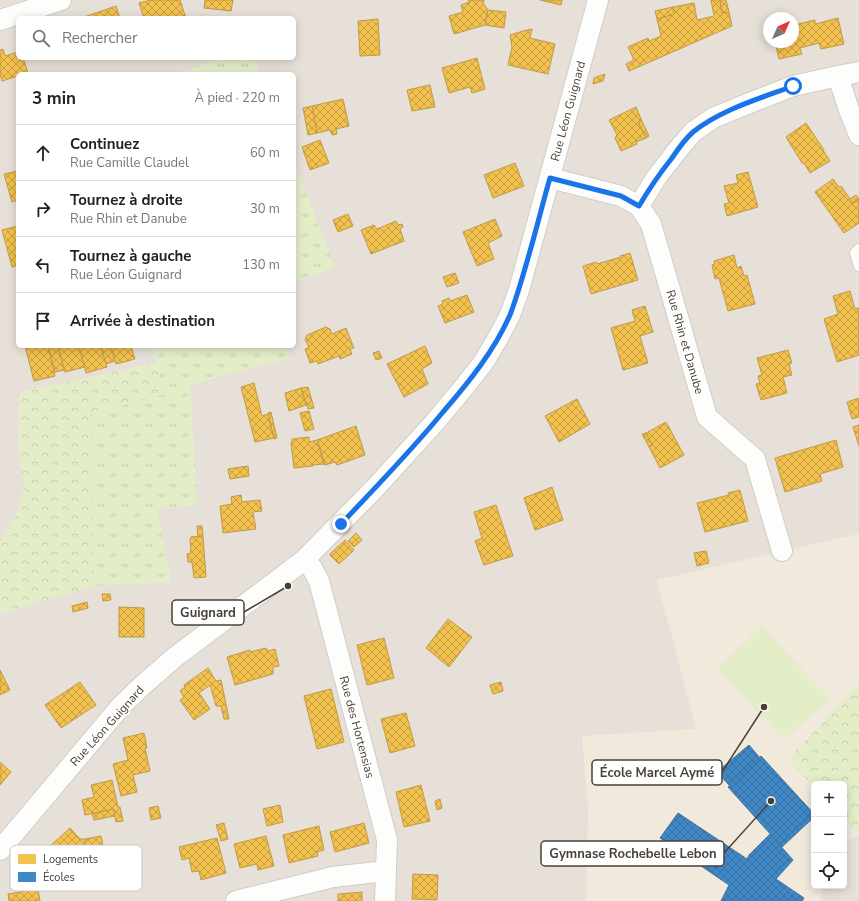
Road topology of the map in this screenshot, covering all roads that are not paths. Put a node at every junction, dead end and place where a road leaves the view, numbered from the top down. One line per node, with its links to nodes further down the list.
1 (61, 0): 3 (street)
2 (598, 0): 8 (street, Rue Léon Guignard)
3 (39, 3): 4 (street)
4 (0, 20)
5 (859, 72): 6 (street)
6 (838, 76): 7 (street); 9 (street)
7 (859, 136)
8 (550, 178): 9 (street, Rue Rhin et Danube); 13 (street, Rue Léon Guignard)
9 (639, 206): 12 (street, Rue Rhin et Danube)
10 (859, 249): 11 (lane)
11 (859, 266)
12 (782, 551)
13 (304, 560): 14 (street, Rue Léon Guignard); 15 (street, Rue des Hortensias)
14 (0, 850)
15 (386, 871): 16 (street); 17 (street, Rue des Hortensias)
16 (236, 901)
17 (385, 901)

